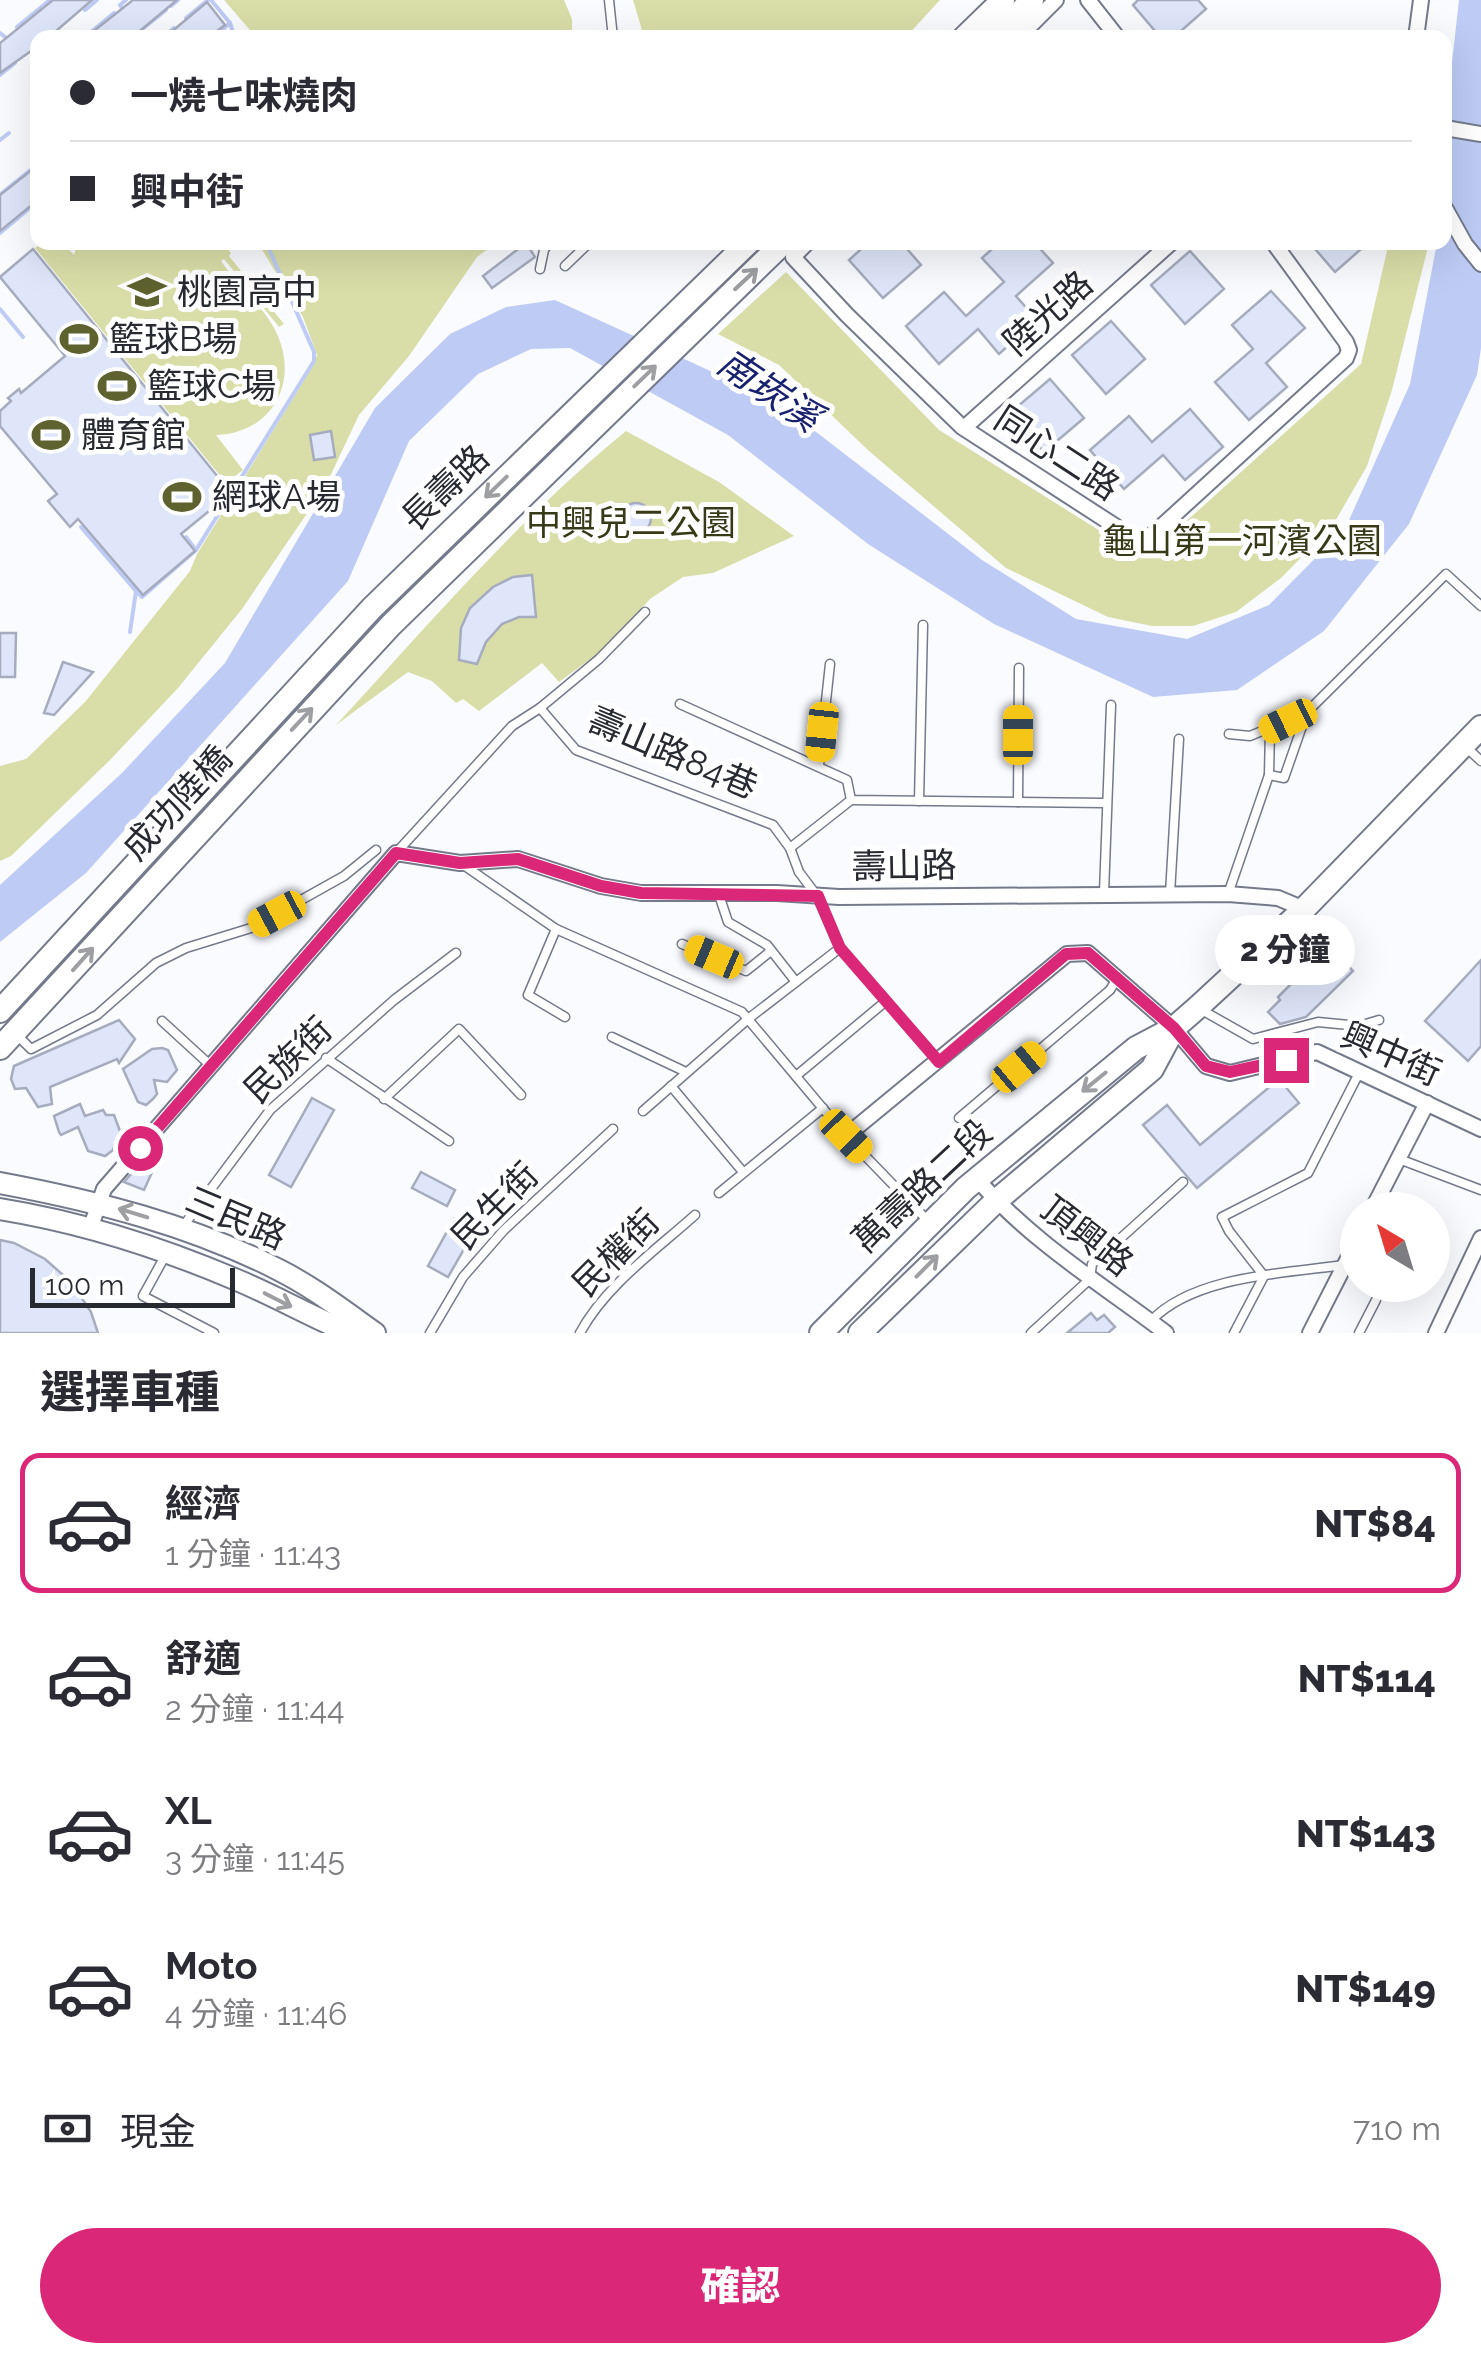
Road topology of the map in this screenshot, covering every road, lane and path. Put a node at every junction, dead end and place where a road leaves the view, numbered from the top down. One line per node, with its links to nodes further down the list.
1 (610, 0): 7 (lane)
2 (1003, 0): 8 (main road)
3 (1032, 0): 9 (main road)
4 (1056, 0): 10 (street)
5 (1088, 0): 11 (street)
6 (1421, 0): 12 (street)
7 (612, 30)
8 (972, 30)
9 (1002, 30)
10 (1026, 30)
11 (1112, 30)
12 (1417, 30)
13 (1452, 129): 14 (street)
14 (1481, 134)
15 (1452, 221): 22 (street)
16 (544, 250): 24 (lane)
17 (582, 250): 23 (lane)
18 (741, 250): 27 (main road, 長壽路, one-way to 27)
19 (789, 250): 25 (street, 同心二路); 29 (main road, 長壽路, one-way to 19)
20 (1160, 250): 25 (street, 陸光路)
21 (1279, 250): 25 (street, 同心二路)
22 (1481, 264)
23 (565, 266)
24 (540, 269)
25 (963, 428)
26 (1481, 606): 36 (lane)
27 (372, 608): 67 (main road, 成功陸橋)
28 (645, 612): 35 (lane)
29 (390, 625): 73 (main road, 成功陸橋, one-way to 29)
30 (923, 625): 45 (lane)
31 (830, 664): 42 (lane)
32 (1019, 668): 46 (lane)
33 (680, 704): 42 (lane)
34 (1110, 705): 47 (lane)
35 (540, 708): 48 (lane, 壽山路84巷); 49 (lane)
36 (1307, 712): 38 (lane); 43 (lane)
37 (1481, 727): 41 (main road, 萬壽路二段)
38 (1270, 730): 39 (lane); 43 (lane)
39 (1229, 734)
40 (1180, 739): 54 (lane)
41 (1472, 754): 57 (main road, 萬壽路二段)
42 (819, 765): 44 (lane)
43 (1269, 775): 55 (lane)
44 (851, 800): 45 (lane); 48 (lane)
45 (919, 801): 46 (lane)
46 (1018, 802): 47 (lane)
47 (1105, 803): 53 (lane)
48 (790, 848): 56 (lane, 壽山路84巷)
49 (396, 853): 50 (street, 壽山路); 51 (street)
50 (460, 863): 52 (street, 壽山路); 58 (lane)
51 (384, 868): 73 (lane); 77 (street)
52 (718, 892): 56 (street, 壽山路); 61 (lane)
53 (1104, 893): 54 (street, 壽山路); 56 (street, 壽山路)
54 (1170, 894): 55 (street, 壽山路)
55 (1228, 894): 57 (street, 壽山路)
56 (818, 896): 60 (lane, 壽山路84巷)
57 (1304, 909): 66 (main road, 萬壽路二段)
58 (556, 929): 68 (lane); 69 (lane)
59 (682, 944): 61 (lane)
60 (840, 948): 64 (lane); 65 (lane, 壽山路84巷)
61 (771, 951): 64 (lane)
62 (456, 953): 75 (lane, 民族街)
63 (1118, 977): 72 (street, 興中街); 76 (street, 興中街); 87 (lane)
64 (796, 982): 69 (lane)
65 (886, 1001): 76 (lane, 壽山路84巷); 80 (lane)
66 (1198, 1007): 70 (lane); 72 (main road, 萬壽路二段)
67 (0, 1010)
68 (565, 1016)
69 (748, 1020): 78 (lane); 80 (lane)
70 (1380, 1020)
71 (162, 1021): 77 (lane)
72 (1174, 1028): 79 (street, 興中街); 94 (main road, 萬壽路二段, one-way to 94); 100 (main road, 萬壽路二段)
73 (10, 1037)
74 (612, 1037): 78 (lane)
75 (326, 1058): 83 (lane); 106 (lane, 民族街)
76 (939, 1062): 90 (street, 興中街)
77 (211, 1066): 101 (street)
78 (686, 1072): 81 (lane)
79 (1359, 1074): 84 (street, 興中街); 111 (lane)
80 (796, 1076): 85 (lane)
81 (671, 1086): 86 (lane); 93 (lane)
82 (521, 1095): 83 (lane)
83 (384, 1099): 91 (lane)
84 (1427, 1103): 89 (street, 興中街); 92 (street)
85 (823, 1108): 90 (lane); 93 (lane)
86 (643, 1111)
87 (959, 1118)
88 (613, 1129): 118 (lane, 民生街)
89 (1481, 1129)
90 (846, 1136): 104 (lane)
91 (449, 1142)
92 (1398, 1158): 97 (lane); 98 (street)
93 (742, 1172): 99 (lane)
94 (977, 1180): 100 (street, 頂興路); 104 (main road, 萬壽路二段)
95 (0, 1182): 101 (street, 三民路)
96 (1183, 1182): 112 (lane)
97 (1481, 1190)
98 (1381, 1192)
99 (720, 1193)
100 (996, 1201): 112 (street, 頂興路); 121 (main road, 萬壽路二段, one-way to 100)
101 (98, 1202): 105 (street); 106 (street, 三民路, one-way to 101)
102 (0, 1209): 105 (street, 三民路)
103 (695, 1215): 119 (lane, 民權街)
104 (929, 1222): 120 (main road, 萬壽路二段)
105 (90, 1229): 108 (street, 三民路)
106 (181, 1229): 117 (street, 三民路)
107 (1481, 1238): 127 (street)
108 (166, 1253): 115 (lane); 116 (street, 三民路, one-way to 116)
109 (1340, 1266): 111 (lane)
110 (1340, 1273): 125 (street)
111 (1264, 1276): 114 (lane); 124 (lane)
112 (1090, 1280): 114 (street, 頂興路); 122 (lane)
113 (1375, 1302): 126 (lane)
114 (1150, 1321): 123 (street, 頂興路)
115 (214, 1333)
116 (350, 1333)
117 (375, 1333)
118 (430, 1333)
119 (580, 1333)
120 (820, 1333)
121 (860, 1333)
122 (1031, 1333)
123 (1166, 1333)
124 (1234, 1333)
125 (1310, 1333)
126 (1360, 1333)
127 (1436, 1333)

